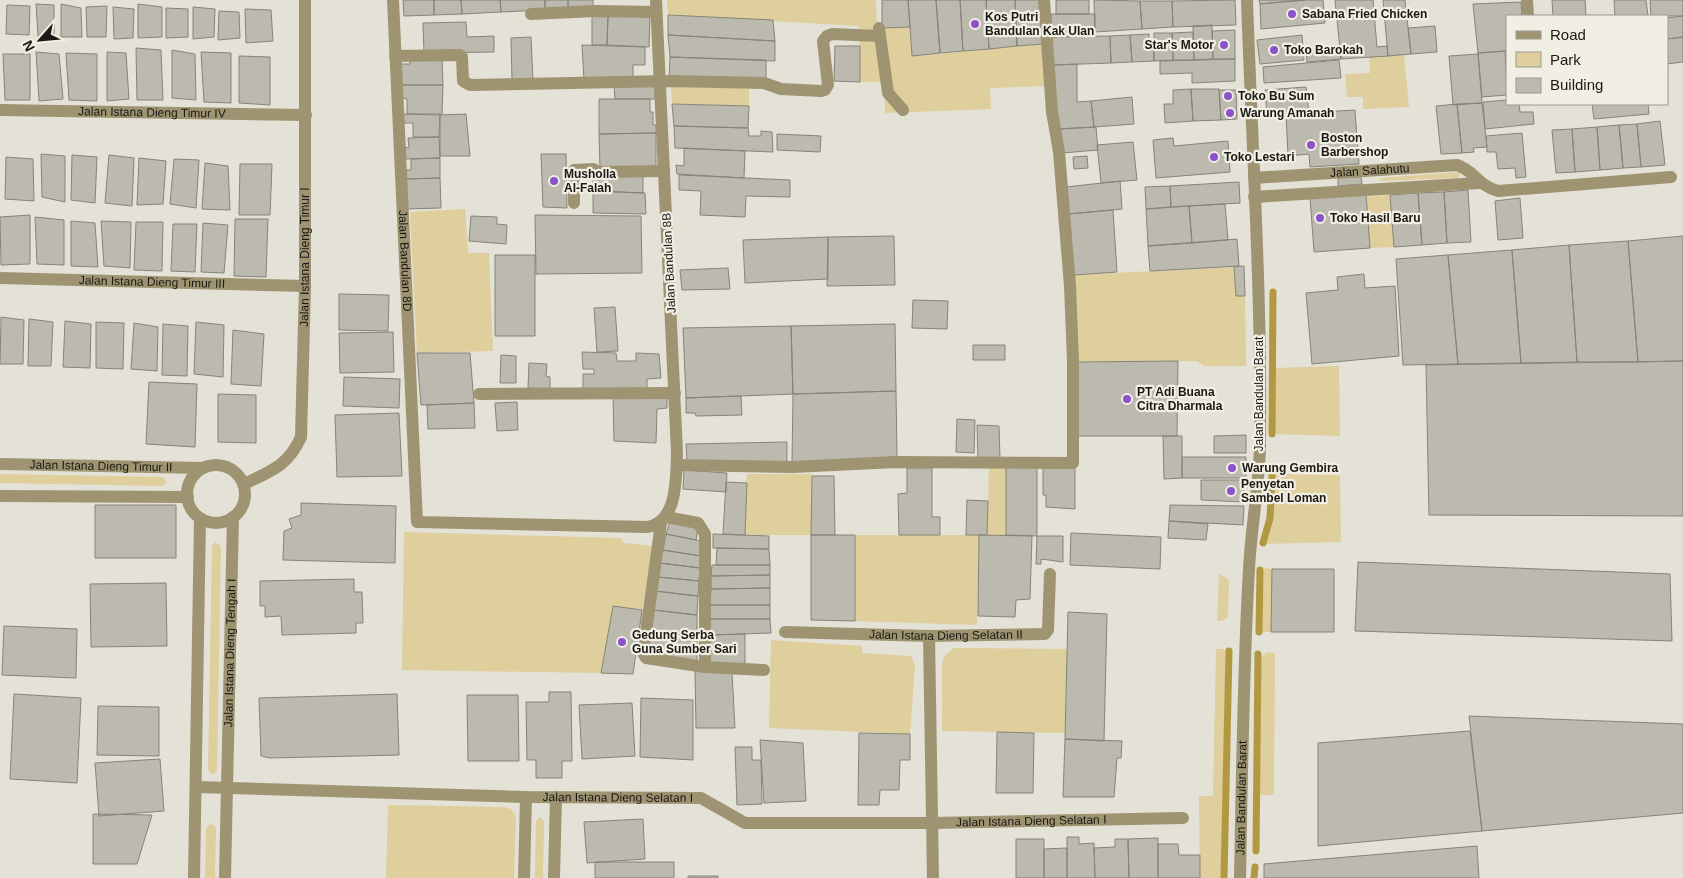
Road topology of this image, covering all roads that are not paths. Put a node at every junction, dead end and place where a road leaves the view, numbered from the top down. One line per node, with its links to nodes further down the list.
1 (304, 0): 13 (street, Jalan Istana Dieng Timur I)
2 (393, 0): 9 (street, Jalan Bandulan 8D)
3 (1044, 0): 27 (street)
4 (1247, 0): 17 (street, Jalan Bandulan Barat)
5 (1527, 0): 8 (street)
6 (656, 6): 7 (street); 10 (street, Jalan Bandulan 8B)
7 (531, 14)
8 (1528, 15)
9 (395, 56): 10 (street); 34 (street, Jalan Bandulan 8D)
10 (660, 81): 12 (street); 14 (street, Jalan Bandulan 8B)
11 (0, 110): 13 (street, Jalan Istana Dieng Timur IV)
12 (903, 110)
13 (306, 115): 23 (street, Jalan Istana Dieng Timur I)
14 (664, 172): 21 (street); 24 (street, Jalan Bandulan 8B)
15 (1311, 175): 17 (street, Jalan Salahutu); 18 (street, Jalan Salahutu); 19 (street)
16 (1671, 177): 18 (street, Jalan Salahutu)
17 (1254, 178): 20 (street, Jalan Bandulan Barat)
18 (1479, 183): 19 (street, Jalan Salahutu)
19 (1313, 194): 20 (street, Jalan Salahutu)
20 (1254, 197): 51 (street, Jalan Bandulan Barat)
21 (574, 203)
22 (0, 278): 23 (street, Jalan Istana Dieng Timur III)
23 (305, 286): 29 (street, Jalan Istana Dieng Timur I)
24 (675, 393): 25 (street); 27 (street, Jalan Bandulan 8B)
25 (480, 394)
26 (0, 464): 28 (street, Jalan Istana Dieng Timur II)
27 (677, 465): 34 (street, Jalan Bandulan 8B)
28 (202, 468): 29 (street); 31 (street)
29 (244, 484): 32 (street)
30 (0, 496): 31 (street)
31 (188, 497): 33 (street)
32 (233, 517): 33 (street); 41 (street, Jalan Istana Dieng Tengah I)
33 (200, 518): 40 (street)
34 (664, 520): 38 (street); 38 (street, Jalan Bandulan 8B)
35 (1050, 574): 37 (street, Jalan Istana Dieng Selatan II)
36 (785, 632): 37 (street, Jalan Istana Dieng Selatan II)
37 (929, 636): 45 (street)
38 (705, 667): 39 (street)
39 (764, 670)
40 (196, 787): 41 (street); 46 (street)
41 (227, 789): 42 (street, Jalan Istana Dieng Selatan I); 47 (street, Jalan Istana Dieng Tengah I)
42 (526, 797): 43 (street, Jalan Istana Dieng Selatan I); 48 (street)
43 (556, 797): 45 (street, Jalan Istana Dieng Selatan I); 49 (street)
44 (1183, 818): 45 (street, Jalan Istana Dieng Selatan I)
45 (932, 823): 50 (street)
46 (194, 878)
47 (225, 878)
48 (524, 878)
49 (554, 878)
50 (934, 878)
51 (1240, 878)

